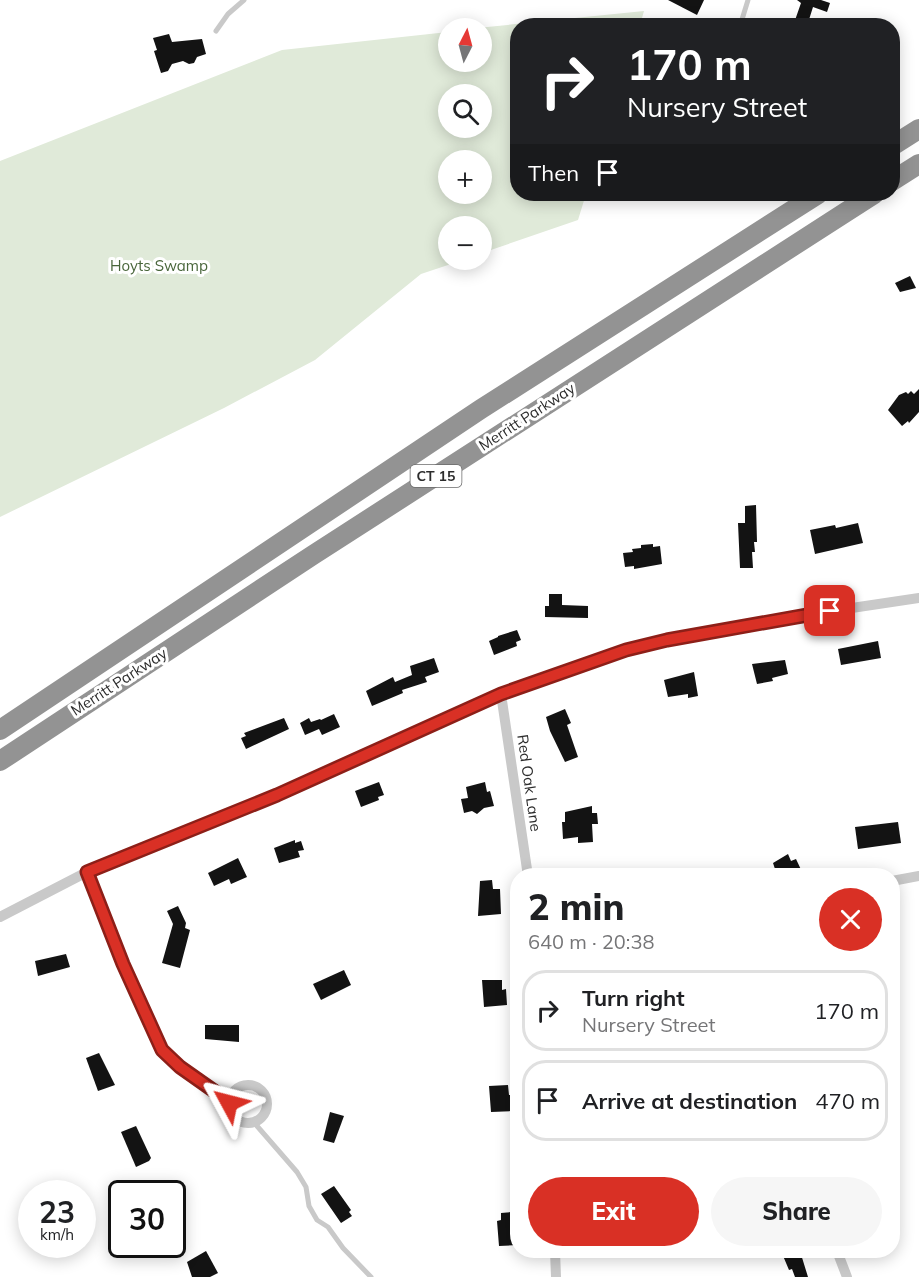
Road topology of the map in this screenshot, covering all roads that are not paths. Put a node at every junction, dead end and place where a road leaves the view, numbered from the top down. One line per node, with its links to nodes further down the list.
1 (244, 0): 4 (lane)
2 (748, 0): 3 (lane)
3 (742, 18)
4 (216, 31)
5 (919, 129): 6 (highway)
6 (900, 141)
7 (919, 164): 8 (highway)
8 (900, 176)
9 (807, 201): 13 (highway, Merritt Parkway / CT 15)
10 (863, 201): 14 (highway, Merritt Parkway / CT 15)
11 (919, 598): 12 (street)
12 (501, 694): 15 (street, Red Oak Lane); 16 (street)
13 (0, 730)
14 (0, 760)
15 (527, 868)
16 (87, 872): 19 (street); 20 (street)
17 (919, 876): 18 (street)
18 (900, 880)
19 (0, 917)
20 (230, 1099): 21 (street); 21 (street)
21 (255, 1122): 24 (lane)
22 (555, 1258): 25 (street)
23 (840, 1258): 26 (street)
24 (371, 1277)
25 (556, 1277)
26 (847, 1277)

